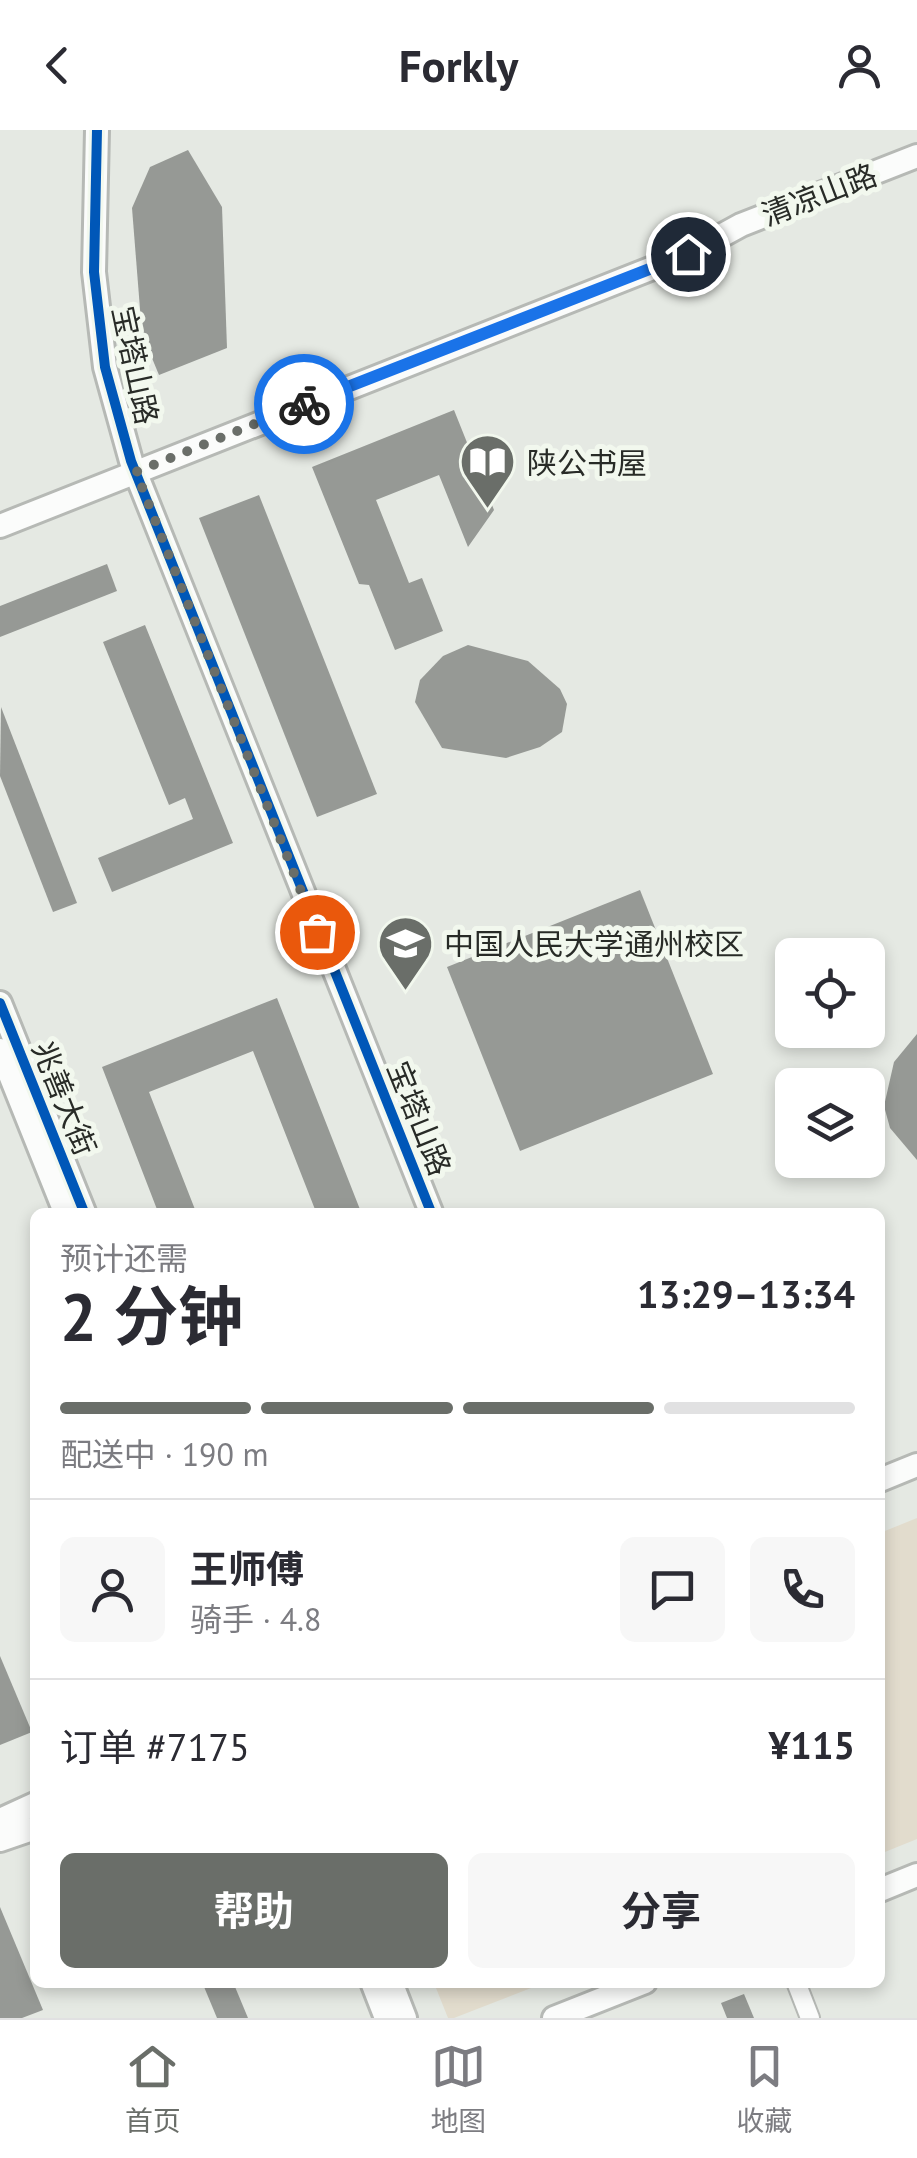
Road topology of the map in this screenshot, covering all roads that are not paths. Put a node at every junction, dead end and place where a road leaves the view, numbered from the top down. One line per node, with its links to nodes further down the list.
1 (97, 130): 4 (street, 宝塔山路)
2 (917, 144): 4 (street, 清凉山路)
3 (917, 156): 4 (street, 清凉山路)
4 (134, 466): 5 (street, 清凉山路); 6 (street, 清凉山路); 11 (street, 宝塔山路)
5 (0, 514)
6 (0, 526)
7 (0, 1003): 10 (street, 兆善大街)
8 (0, 1050): 9 (street, 兆善大街)
9 (63, 1208)
10 (82, 1208)
11 (430, 1208)
12 (917, 1465): 13 (street)
13 (885, 1478)
14 (30, 1806): 15 (street)
15 (0, 1820)
16 (30, 1830): 17 (street)
17 (0, 1840)
18 (917, 1875): 19 (street)
19 (885, 1888)
20 (374, 1988): 24 (street)
21 (393, 1988): 25 (street)
22 (629, 1988): 26 (street)
23 (798, 1988): 27 (street)
24 (386, 2018)
25 (405, 2018)
26 (554, 2018)
27 (810, 2018)

